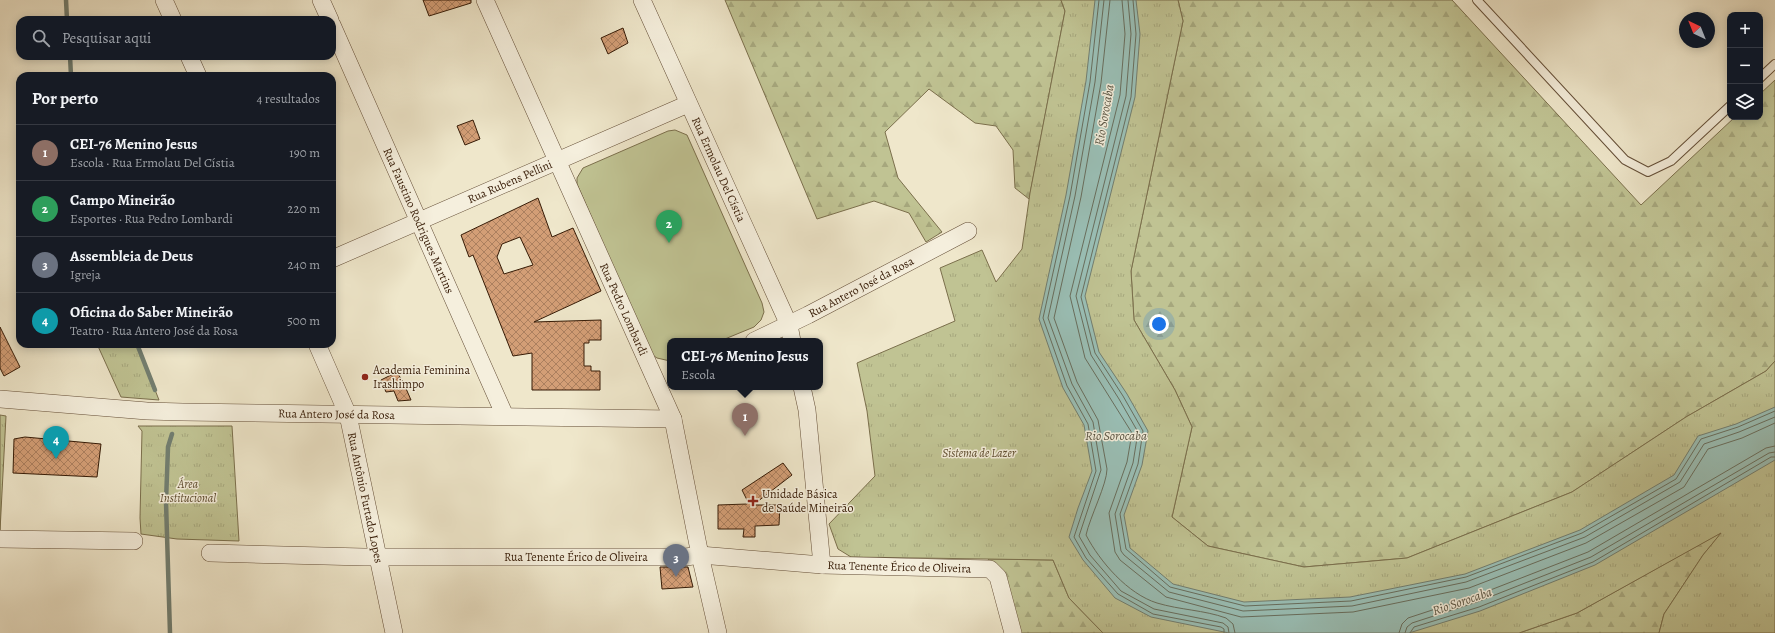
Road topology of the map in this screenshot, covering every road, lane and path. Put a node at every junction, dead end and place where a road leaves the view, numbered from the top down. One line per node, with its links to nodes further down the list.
1 (164, 0): 6 (street)
2 (321, 0): 7 (street)
3 (485, 0): 15 (street, Rua Pedro Lombardi)
4 (642, 0): 13 (street, Rua Ermolau Del Cístia)
5 (1477, 0): 14 (lane)
6 (171, 16)
7 (328, 16)
8 (336, 34): 16 (street, Rua Faustino Rodrigues Martins)
9 (191, 60): 11 (street)
10 (1775, 64): 12 (lane)
11 (196, 72)
12 (1763, 75)
13 (688, 104): 15 (street, Rua Rubens Pellini); 19 (street, Rua Ermolau Del Cístia)
14 (1727, 109)
15 (558, 161): 16 (street, Rua Rubens Pellini); 22 (street, Rua Pedro Lombardi)
16 (418, 221): 18 (street, Rua Rubens Pellini); 26 (street, Rua Faustino Rodrigues Martins)
17 (968, 231): 19 (street, Rua Antero José da Rosa)
18 (336, 257)
19 (791, 333): 20 (street, Rua Antero José da Rosa)
20 (768, 338)
21 (319, 348): 25 (street, Rua Antônio Furtado Lopes)
22 (664, 382): 27 (street, Rua Pedro Lombardi)
23 (803, 390): 33 (street)
24 (0, 399): 25 (street, Rua Antero José da Rosa)
25 (348, 415): 26 (street, Rua Antero José da Rosa); 31 (street, Rua Antônio Furtado Lopes)
26 (505, 416): 27 (street, Rua Antero José da Rosa)
27 (673, 419): 32 (street, Rua Pedro Lombardi)
28 (0, 539): 29 (street)
29 (134, 542)
30 (210, 553): 31 (street, Rua Tenente Érico de Oliveira)
31 (378, 556): 32 (street, Rua Tenente Érico de Oliveira); 34 (street, Rua Antônio Furtado Lopes)
32 (700, 556): 33 (street, Rua Tenente Érico de Oliveira); 35 (street, Rua Pedro Lombardi)
33 (822, 565): 36 (street, Rua Tenente Érico de Oliveira)
34 (394, 633)
35 (718, 633)
36 (1013, 633)

